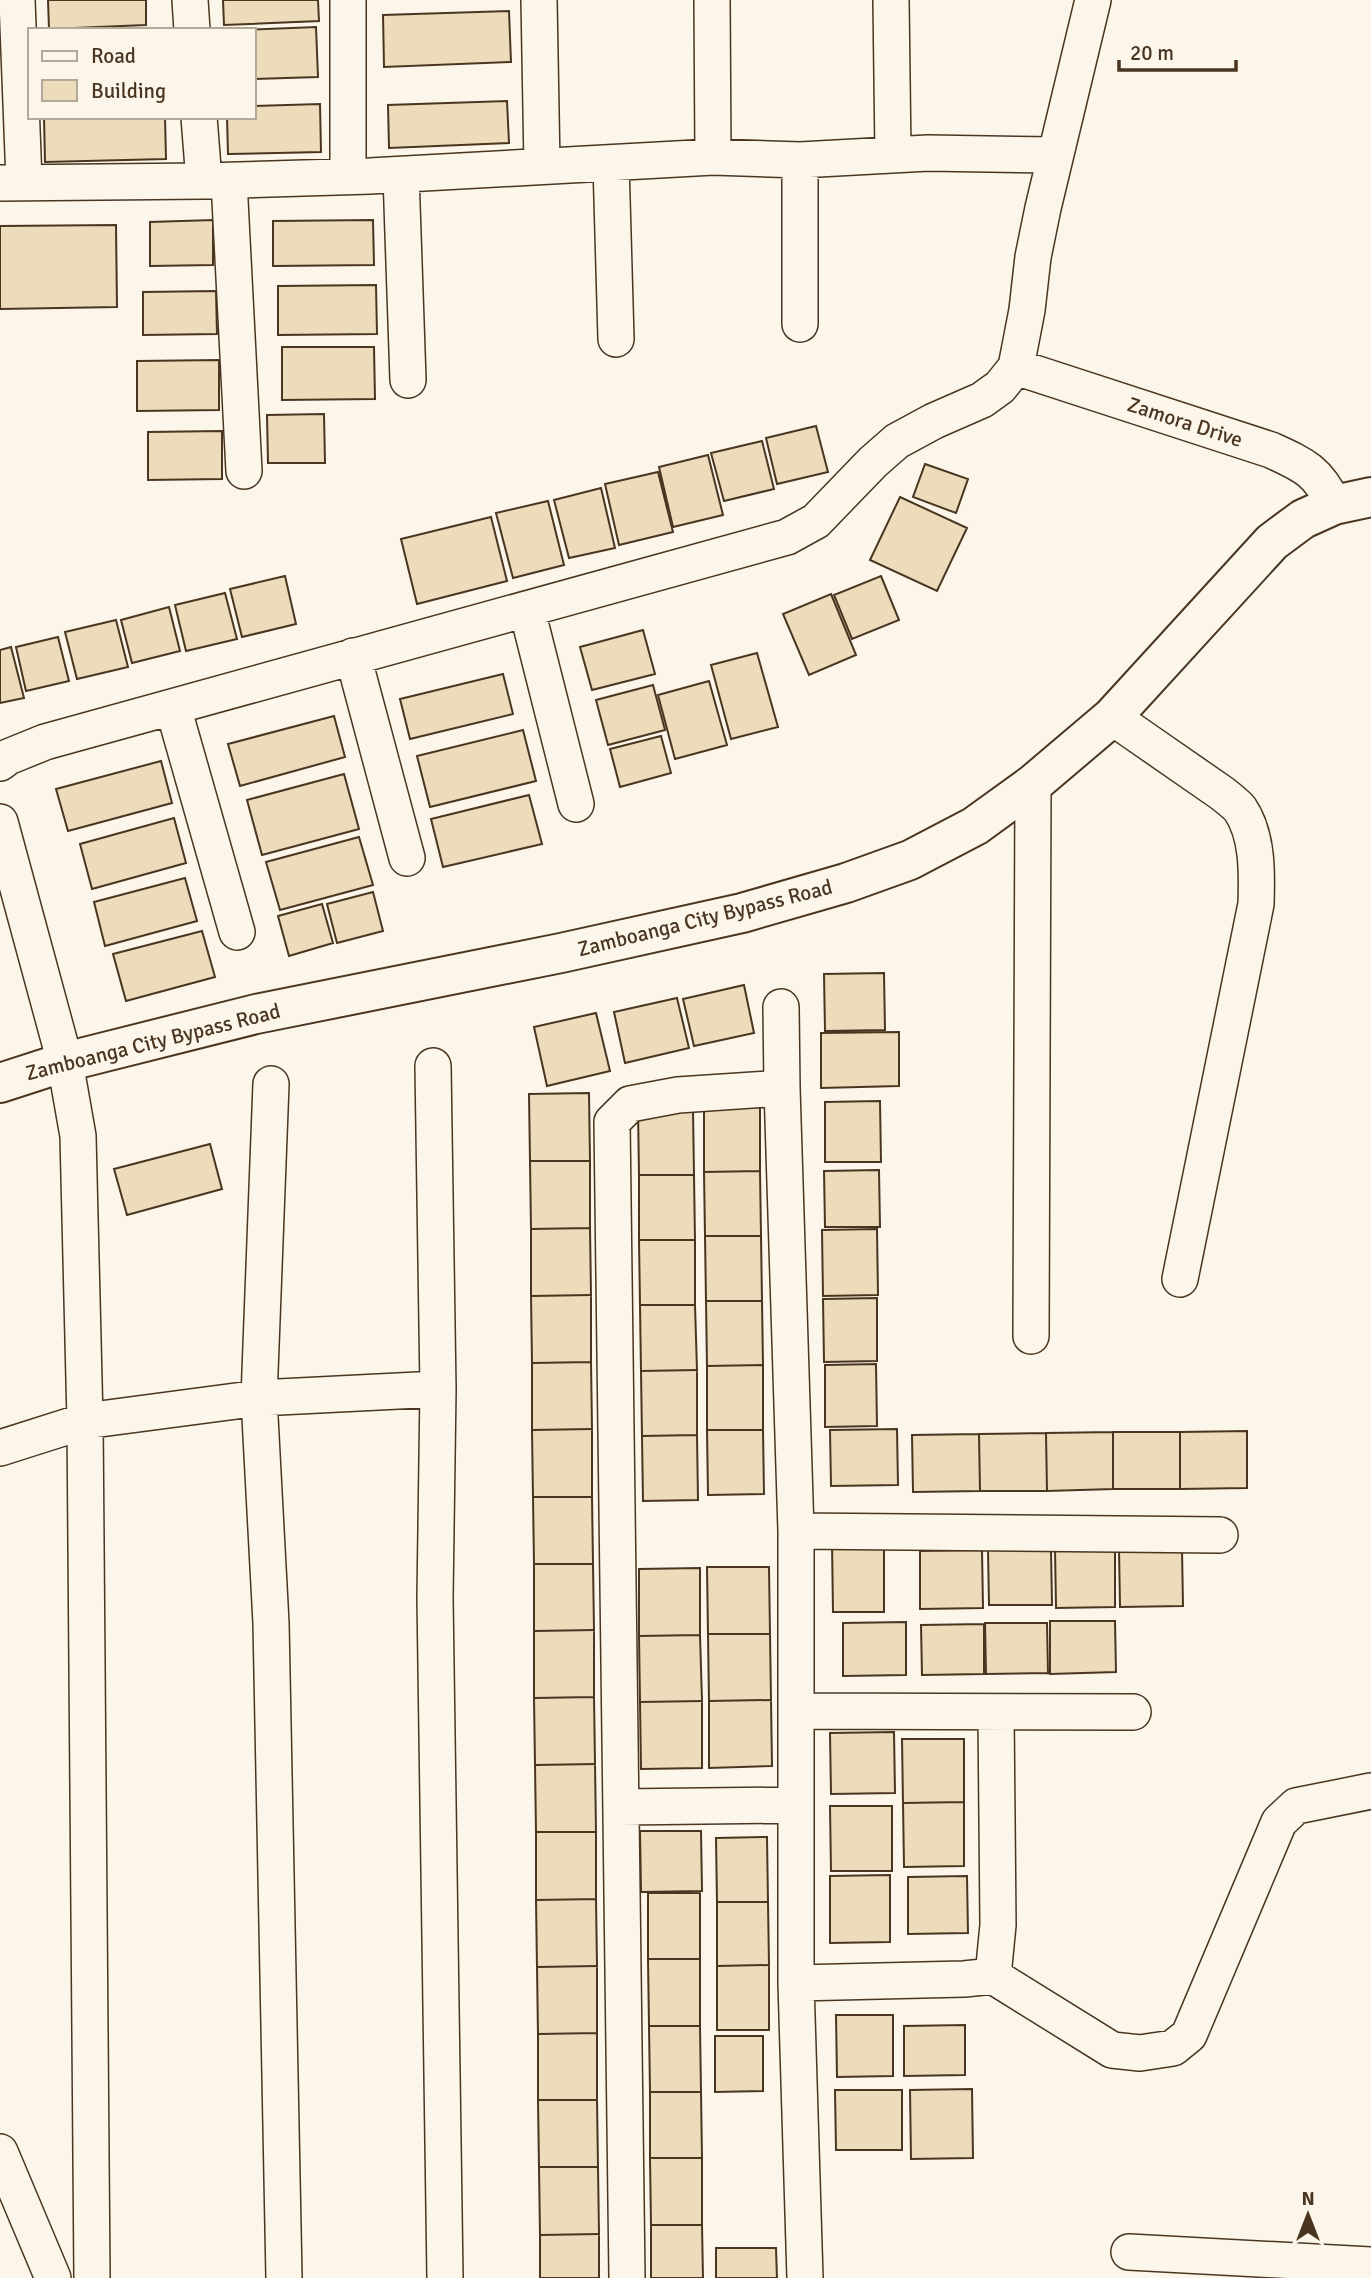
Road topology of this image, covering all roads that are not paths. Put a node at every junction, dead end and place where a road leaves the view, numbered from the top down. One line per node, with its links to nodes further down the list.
1 (17, 0): 19 (street)
2 (190, 0): 8 (street)
3 (348, 0): 17 (street)
4 (539, 0): 15 (street)
5 (712, 0): 12 (street)
6 (891, 0): 10 (street)
7 (1093, 0): 11 (street)
8 (192, 28)
9 (200, 119): 18 (street)
10 (893, 155): 11 (street); 13 (street)
11 (1054, 155): 22 (street)
12 (713, 157): 13 (street); 14 (street)
13 (800, 160): 20 (street)
14 (611, 164): 15 (street); 21 (street)
15 (541, 166): 16 (street)
16 (401, 175): 17 (street); 23 (street)
17 (348, 176): 18 (street)
18 (217, 181): 19 (street); 24 (street)
19 (12, 182)
20 (800, 324)
21 (616, 339)
22 (1016, 367): 26 (street, Zamora Drive); 27 (street)
23 (408, 380)
24 (244, 471)
25 (1371, 497): 26 (main road, Zamboanga City Bypass Road)
26 (1334, 505): 30 (main road, Zamboanga City Bypass Road)
27 (527, 610): 28 (street); 33 (street)
28 (353, 656): 29 (street); 35 (street)
29 (173, 707): 31 (street); 36 (street)
30 (1112, 717): 32 (main road, Zamboanga City Bypass Road); 43 (street)
31 (0, 763)
32 (1033, 784): 38 (main road, Zamboanga City Bypass Road); 44 (street)
33 (576, 804)
34 (0, 822): 38 (street)
35 (407, 858)
36 (237, 932)
37 (782, 1007): 42 (street)
38 (65, 1062): 40 (main road, Zamboanga City Bypass Road); 47 (street)
39 (433, 1066): 45 (street)
40 (0, 1083)
41 (271, 1084): 46 (street)
42 (782, 1088): 49 (street); 56 (street)
43 (1180, 1279)
44 (1031, 1336)
45 (438, 1389): 46 (street); 65 (street)
46 (259, 1398): 47 (street); 64 (street)
47 (85, 1421): 48 (street); 63 (street)
48 (0, 1448)
49 (796, 1531): 50 (street); 51 (street)
50 (1220, 1535)
51 (796, 1711): 53 (street); 55 (street)
52 (1133, 1712): 53 (street)
53 (996, 1713): 57 (street)
54 (1371, 1791): 57 (street)
55 (796, 1805): 56 (street); 58 (street)
56 (621, 1807): 66 (street)
57 (993, 1976): 58 (street)
58 (796, 1983): 67 (street)
59 (0, 2152): 62 (street)
60 (1129, 2252): 61 (street)
61 (1371, 2265)
62 (52, 2278)
63 (92, 2278)
64 (284, 2278)
65 (445, 2278)
66 (627, 2278)
67 (805, 2278)

